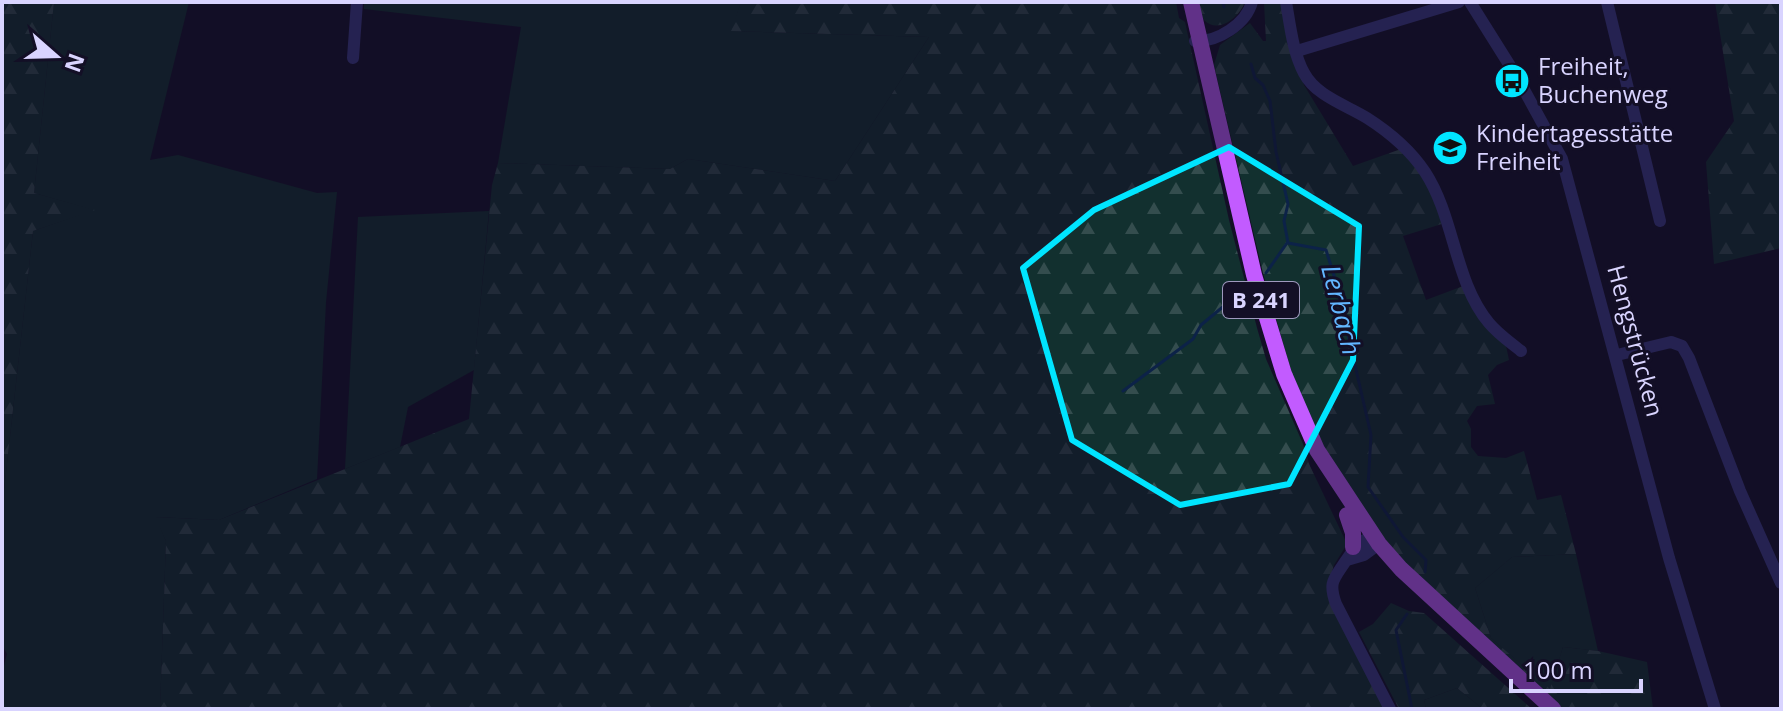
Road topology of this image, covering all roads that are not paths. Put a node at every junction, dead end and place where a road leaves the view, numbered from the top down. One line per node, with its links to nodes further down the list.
1 (357, 2): 11 (street)
2 (1184, 2): 9 (main road, B 241)
3 (1191, 2): 9 (main road, B 241)
4 (1252, 2): 9 (street)
5 (1286, 2): 10 (street)
6 (1459, 2): 10 (street)
7 (1470, 2): 14 (street, Hengstrücken)
8 (1607, 2): 12 (street)
9 (1197, 39): 15 (main road, B 241); 15 (main road, B 241)
10 (1297, 51): 13 (street)
11 (353, 58)
12 (1660, 221)
13 (1521, 351)
14 (1617, 355): 16 (street); 20 (street, Hengstrücken)
15 (1365, 546): 17 (street); 18 (main road, B 241); 19 (main road, B 241)
16 (1781, 583)
17 (1390, 709)
18 (1538, 709)
19 (1553, 709)
20 (1715, 709)

